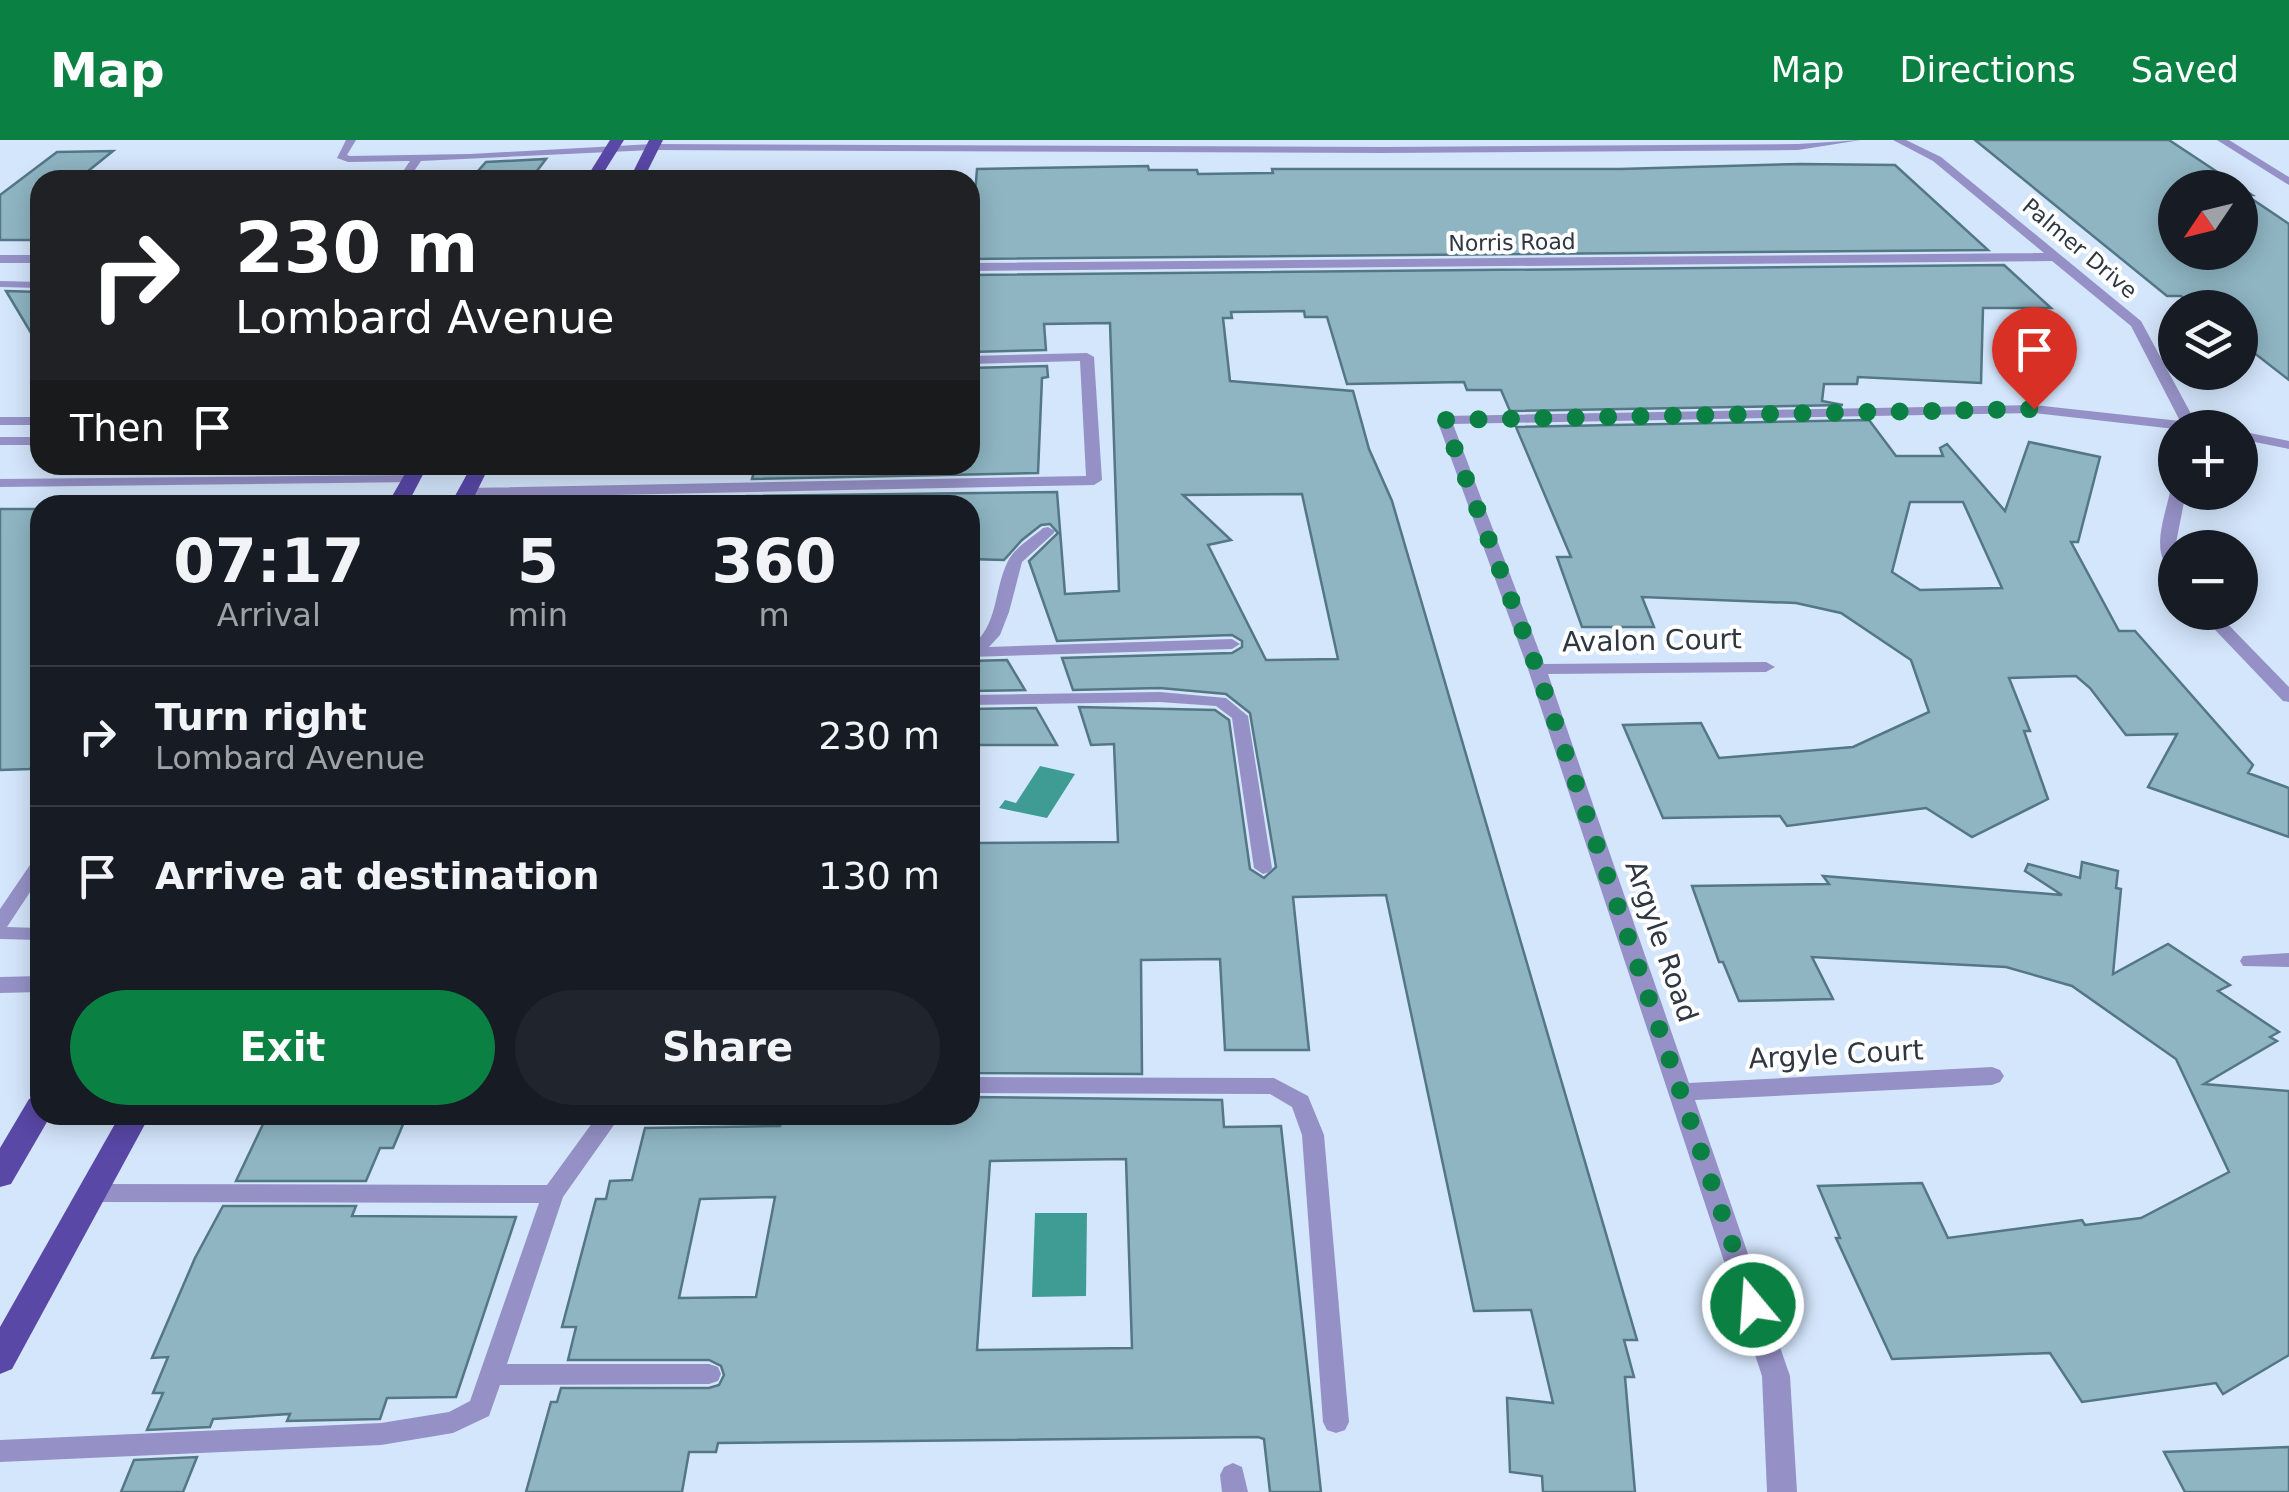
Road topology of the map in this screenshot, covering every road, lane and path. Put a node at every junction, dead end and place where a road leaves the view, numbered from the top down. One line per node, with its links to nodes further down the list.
1 (351, 140): 10 (street)
2 (1856, 140): 5 (street)
3 (1898, 140): 17 (street, Palmer Drive)
4 (2222, 140): 12 (street)
5 (1681, 143): 8 (street)
6 (654, 144): 7 (street); 9 (street); 15 (main road)
7 (1088, 144): 8 (street)
8 (1380, 145)
9 (614, 146): 10 (street); 14 (main road)
10 (418, 158): 13 (street)
11 (2289, 165): 12 (street)
12 (2263, 166): 16 (street)
13 (409, 170)
14 (598, 170)
15 (641, 170)
16 (2289, 182)
17 (2055, 257): 20 (street, Norris Road); 24 (street, Palmer Drive)
18 (0, 259): 19 (street)
19 (30, 259)
20 (980, 268)
21 (0, 284): 22 (lane)
22 (30, 285)
23 (980, 360): 34 (street)
24 (2184, 410)
25 (30, 420): 26 (lane)
26 (0, 422)
27 (2158, 423): 41 (street, Argyle Road)
28 (2258, 439): 31 (street)
29 (30, 440): 30 (lane)
30 (0, 441)
31 (2289, 445)
32 (311, 475): 33 (lane)
33 (0, 484)
34 (596, 495)
35 (1048, 530): 38 (lane)
36 (2224, 630): 42 (street)
37 (1232, 644): 39 (lane)
38 (980, 645)
39 (980, 651)
40 (1766, 666): 41 (street, Avalon Court)
41 (1537, 669): 55 (street, Argyle Road)
42 (2289, 697)
43 (980, 700): 44 (lane)
44 (1263, 868)
45 (30, 878): 46 (lane)
46 (0, 924)
47 (0, 933): 48 (lane)
48 (30, 934)
49 (2289, 960): 50 (lane)
50 (2250, 961)
51 (30, 984): 52 (street)
52 (0, 985)
53 (1992, 1076): 55 (street, Argyle Court)
54 (980, 1085): 65 (lane)
55 (1682, 1092): 67 (street, Argyle Road)
56 (30, 1124): 59 (main road)
57 (129, 1125): 60 (main road)
58 (603, 1125): 61 (lane)
59 (0, 1175)
60 (92, 1192): 61 (lane); 62 (main road)
61 (554, 1194): 64 (lane)
62 (0, 1359)
63 (709, 1374): 64 (lane)
64 (491, 1375): 66 (lane)
65 (1336, 1422)
66 (0, 1451)
67 (1782, 1492)

